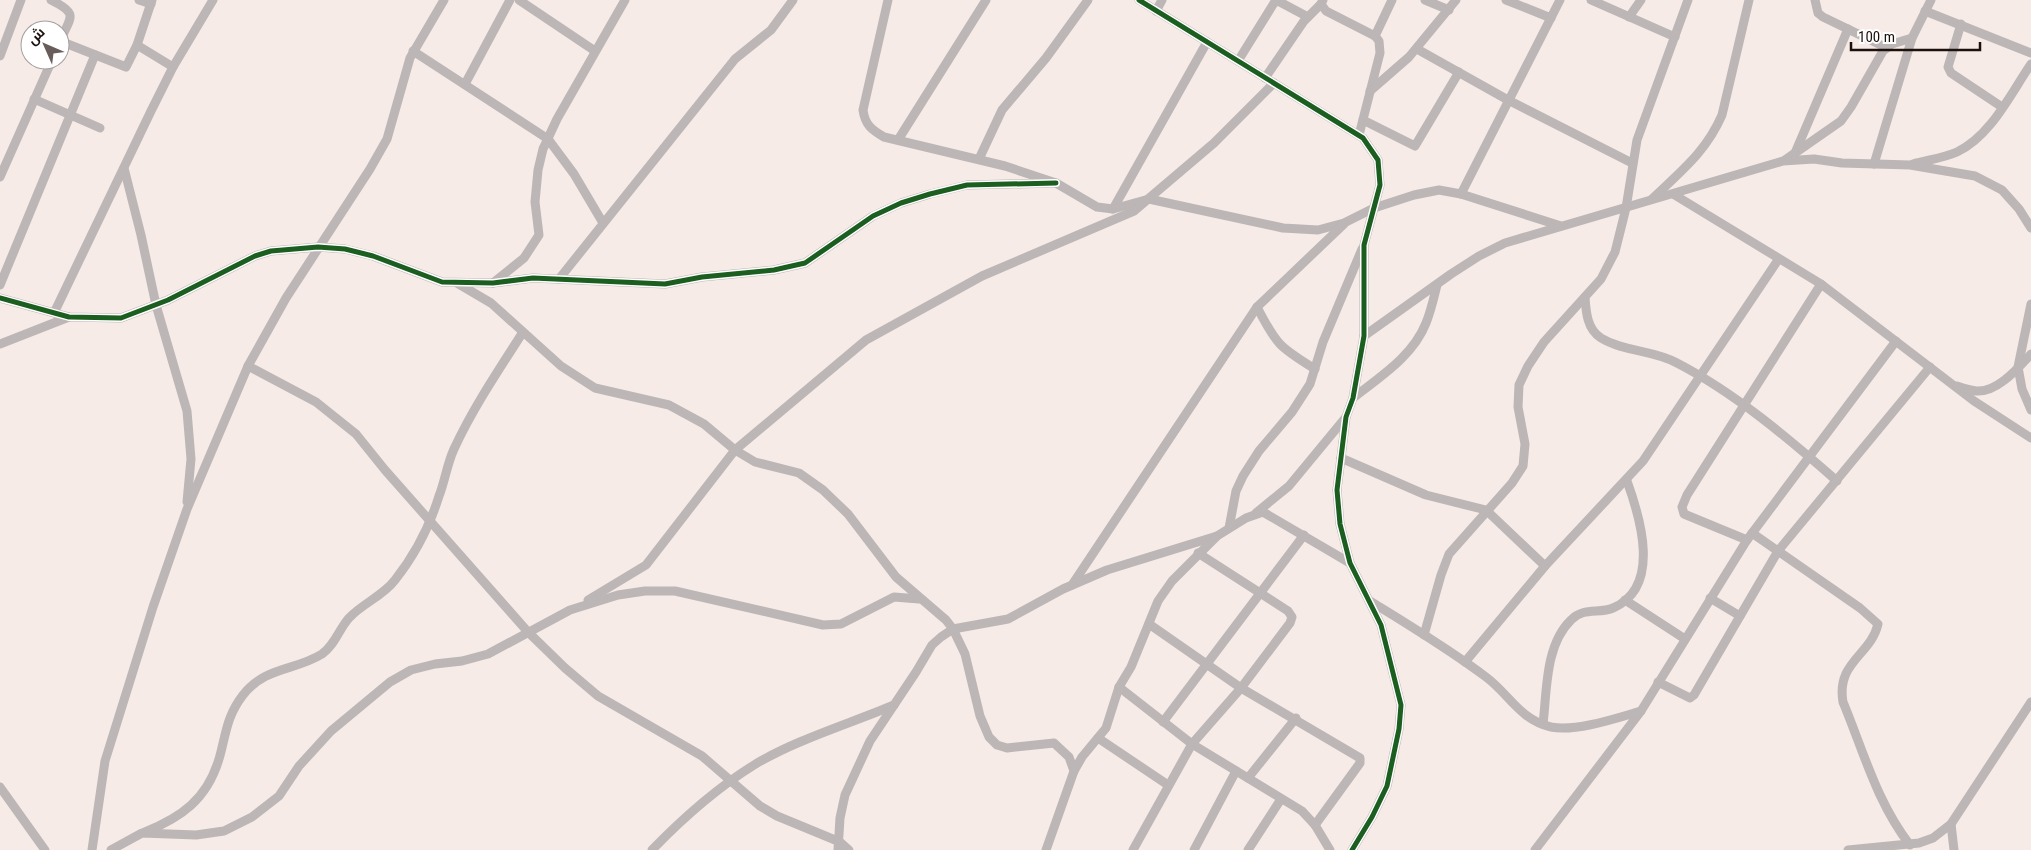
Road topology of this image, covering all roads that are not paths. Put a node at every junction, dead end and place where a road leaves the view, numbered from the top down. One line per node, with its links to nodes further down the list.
1 (21, 0): 50 (street)
2 (51, 0): 28 (street)
3 (139, 0): 25 (street)
4 (212, 0): 53 (street)
5 (444, 0): 47 (street)
6 (510, 0): 58 (street)
7 (519, 0): 46 (street)
8 (625, 0): 46 (street)
9 (793, 0): 86 (street)
10 (888, 0): 68 (street)
11 (986, 0): 68 (street)
12 (1088, 0): 70 (street)
13 (1139, 0): 30 (street)
14 (1162, 0): 30 (street)
15 (1392, 0): 38 (street)
16 (1425, 0): 29 (street)
17 (1456, 0): 29 (street)
18 (1506, 0): 34 (street)
19 (1560, 0): 34 (street)
20 (1590, 0): 33 (street)
21 (1641, 0): 33 (street)
22 (1688, 0): 39 (street)
23 (1749, 0): 81 (street)
24 (1931, 0): 31 (street)
25 (151, 2): 43 (street)
26 (1322, 2): 32 (street); 38 (street)
27 (1817, 2): 37 (street)
28 (65, 3): 35 (street)
29 (1449, 10): 45 (street)
30 (1156, 11): 41 (street)
31 (1925, 11): 36 (street); 40 (street)
32 (1308, 17): 51 (street); 56 (street)
33 (1629, 17): 39 (street)
34 (1551, 18): 61 (street)
35 (70, 20)
36 (1961, 24): 48 (street); 62 (street)
37 (1848, 29): 44 (street); 69 (street)
38 (1375, 36): 59 (street)
39 (1674, 37): 72 (street)
40 (1912, 38): 44 (street); 73 (street)
41 (1207, 42): 51 (street); 84 (street)
42 (70, 45): 49 (street)
43 (137, 45): 49 (street); 53 (street)
44 (1887, 48): 69 (street)
45 (1417, 49): 55 (street); 59 (street)
46 (595, 50): 67 (street)
47 (413, 51): 58 (street); 90 (street)
48 (2031, 53)
49 (95, 55): 63 (street)
50 (0, 56)
51 (1238, 61): 56 (street)
52 (2031, 64): 62 (street)
53 (173, 67): 75 (street)
54 (47, 70): 60 (street)
55 (1459, 72): 61 (street); 64 (street)
56 (1265, 78): 57 (street)
57 (1274, 83): 66 (street); 80 (street)
58 (465, 84): 67 (street)
59 (1370, 91): 64 (street)
60 (34, 99): 63 (street); 76 (street)
61 (1508, 100): 72 (street); 78 (street)
62 (2002, 107): 74 (street)
63 (70, 114): 65 (street); 96 (street)
64 (1363, 120): 66 (street)
65 (100, 128)
66 (1359, 135): 82 (street)
67 (548, 139): 86 (street); 94 (street)
68 (898, 140): 70 (street)
69 (1795, 153): 71 (street)
70 (979, 159): 77 (street)
71 (1783, 162): 73 (street); 79 (street)
72 (1632, 164): 83 (street)
73 (1874, 164): 74 (street)
74 (1910, 165): 88 (street)
75 (124, 168): 101 (street); 103 (street)
76 (0, 177)
77 (1056, 183): 84 (street); 92 (street)
78 (1461, 194): 82 (street); 87 (street)
79 (1673, 194): 81 (street); 91 (street)
80 (1149, 199): 84 (street); 85 (street); 121 (street)
81 (1650, 201): 83 (street)
82 (1374, 208): 85 (street); 89 (street)
83 (1626, 208): 87 (street); 98 (street)
84 (1113, 209)
85 (1344, 223): 102 (street)
86 (603, 224): 92 (street)
87 (1561, 226): 97 (street)
88 (2031, 228)
89 (1364, 245): 106 (street); 113 (street)
90 (318, 247): 93 (street); 101 (street); 110 (street)
91 (1778, 260): 95 (street); 114 (street)
92 (559, 279): 94 (street)
93 (456, 282): 94 (street); 105 (street)
94 (493, 283)
95 (1821, 284): 107 (street); 117 (street)
96 (0, 285)
97 (1437, 285): 106 (street); 116 (street)
98 (1585, 297): 114 (street); 127 (street)
99 (0, 298): 103 (street)
100 (2031, 304): 112 (street)
101 (156, 305): 104 (street); 126 (street)
102 (1258, 307): 113 (street); 138 (street)
103 (54, 313): 104 (street)
104 (69, 317): 108 (street)
105 (523, 332): 121 (street); 129 (street)
106 (1364, 336): 116 (street)
107 (1896, 341): 111 (street); 122 (street)
108 (0, 344)
109 (2031, 354): 112 (street)
110 (248, 366): 126 (street); 129 (street)
111 (1930, 367): 115 (street); 125 (street)
112 (2018, 367): 115 (street); 118 (street)
113 (1314, 369): 130 (street)
114 (1699, 376): 117 (street); 124 (street)
115 (1952, 385): 120 (street)
116 (1353, 398): 119 (street)
117 (1745, 406): 122 (street); 133 (street)
118 (2031, 410)
119 (1346, 417): 123 (street); 128 (street)
120 (2031, 438)
121 (735, 450): 141 (street); 144 (street)
122 (1810, 457): 125 (street); 133 (street)
123 (1341, 458): 127 (street); 136 (street)
124 (1627, 481): 137 (street); 143 (street)
125 (1837, 481): 134 (street)
126 (187, 510): 177 (street)
127 (1486, 510): 137 (street); 149 (street)
128 (1256, 513): 130 (street); 131 (street)
129 (429, 520): 148 (street); 173 (street)
130 (1229, 528): 132 (street)
131 (1304, 535): 136 (street); 139 (street)
132 (1218, 536): 135 (street); 138 (street)
133 (1749, 537): 134 (street); 140 (street)
134 (1778, 552): 145 (street); 174 (street)
135 (1198, 553): 139 (street); 146 (street)
136 (1350, 563): 142 (street)
137 (1545, 566): 151 (street)
138 (1071, 585): 147 (street)
139 (1259, 593): 152 (street); 155 (street)
140 (1710, 598): 145 (street); 150 (street)
141 (919, 599): 144 (street); 147 (street)
142 (1369, 600): 149 (street); 186 (street)
143 (1625, 600): 150 (street); 161 (street)
144 (570, 610): 148 (street)
145 (1740, 616): 153 (street)
146 (1149, 624): 152 (street); 154 (street)
147 (953, 629): 157 (street); 164 (street)
148 (528, 632): 167 (street); 173 (street)
149 (1424, 635): 151 (street)
150 (1685, 639): 153 (street)
151 (1466, 662): 161 (street)
152 (1206, 664): 155 (street); 160 (street)
153 (1658, 682): 158 (street)
154 (1118, 687): 160 (street); 162 (street)
155 (1241, 688): 159 (street); 163 (street)
156 (2031, 702): 172 (street)
157 (894, 705): 167 (street); 175 (street)
158 (1641, 711): 161 (street); 187 (street)
159 (1296, 718): 166 (street); 171 (street)
160 (1163, 722): 163 (street)
161 (1543, 724)
162 (1098, 738): 164 (street); 168 (street)
163 (1192, 744): 165 (street); 168 (street)
164 (1074, 771): 181 (street)
165 (1236, 771): 166 (street); 183 (street)
166 (1248, 778): 170 (street)
167 (731, 782): 175 (street); 179 (street)
168 (1168, 786): 182 (street)
169 (0, 787): 176 (street)
170 (1281, 798): 171 (street); 184 (street)
171 (1315, 824): 185 (street)
172 (1951, 824): 174 (street); 189 (street)
173 (142, 833): 178 (street)
174 (1910, 844): 188 (street)
175 (839, 846): 180 (street)
176 (45, 850)
177 (92, 850)
178 (111, 850)
179 (652, 850)
180 (849, 850)
181 (1046, 850)
182 (1132, 850)
183 (1194, 850)
184 (1248, 850)
185 (1330, 850)
186 (1352, 850)
187 (1536, 850)
188 (1848, 850)
189 (1954, 850)

